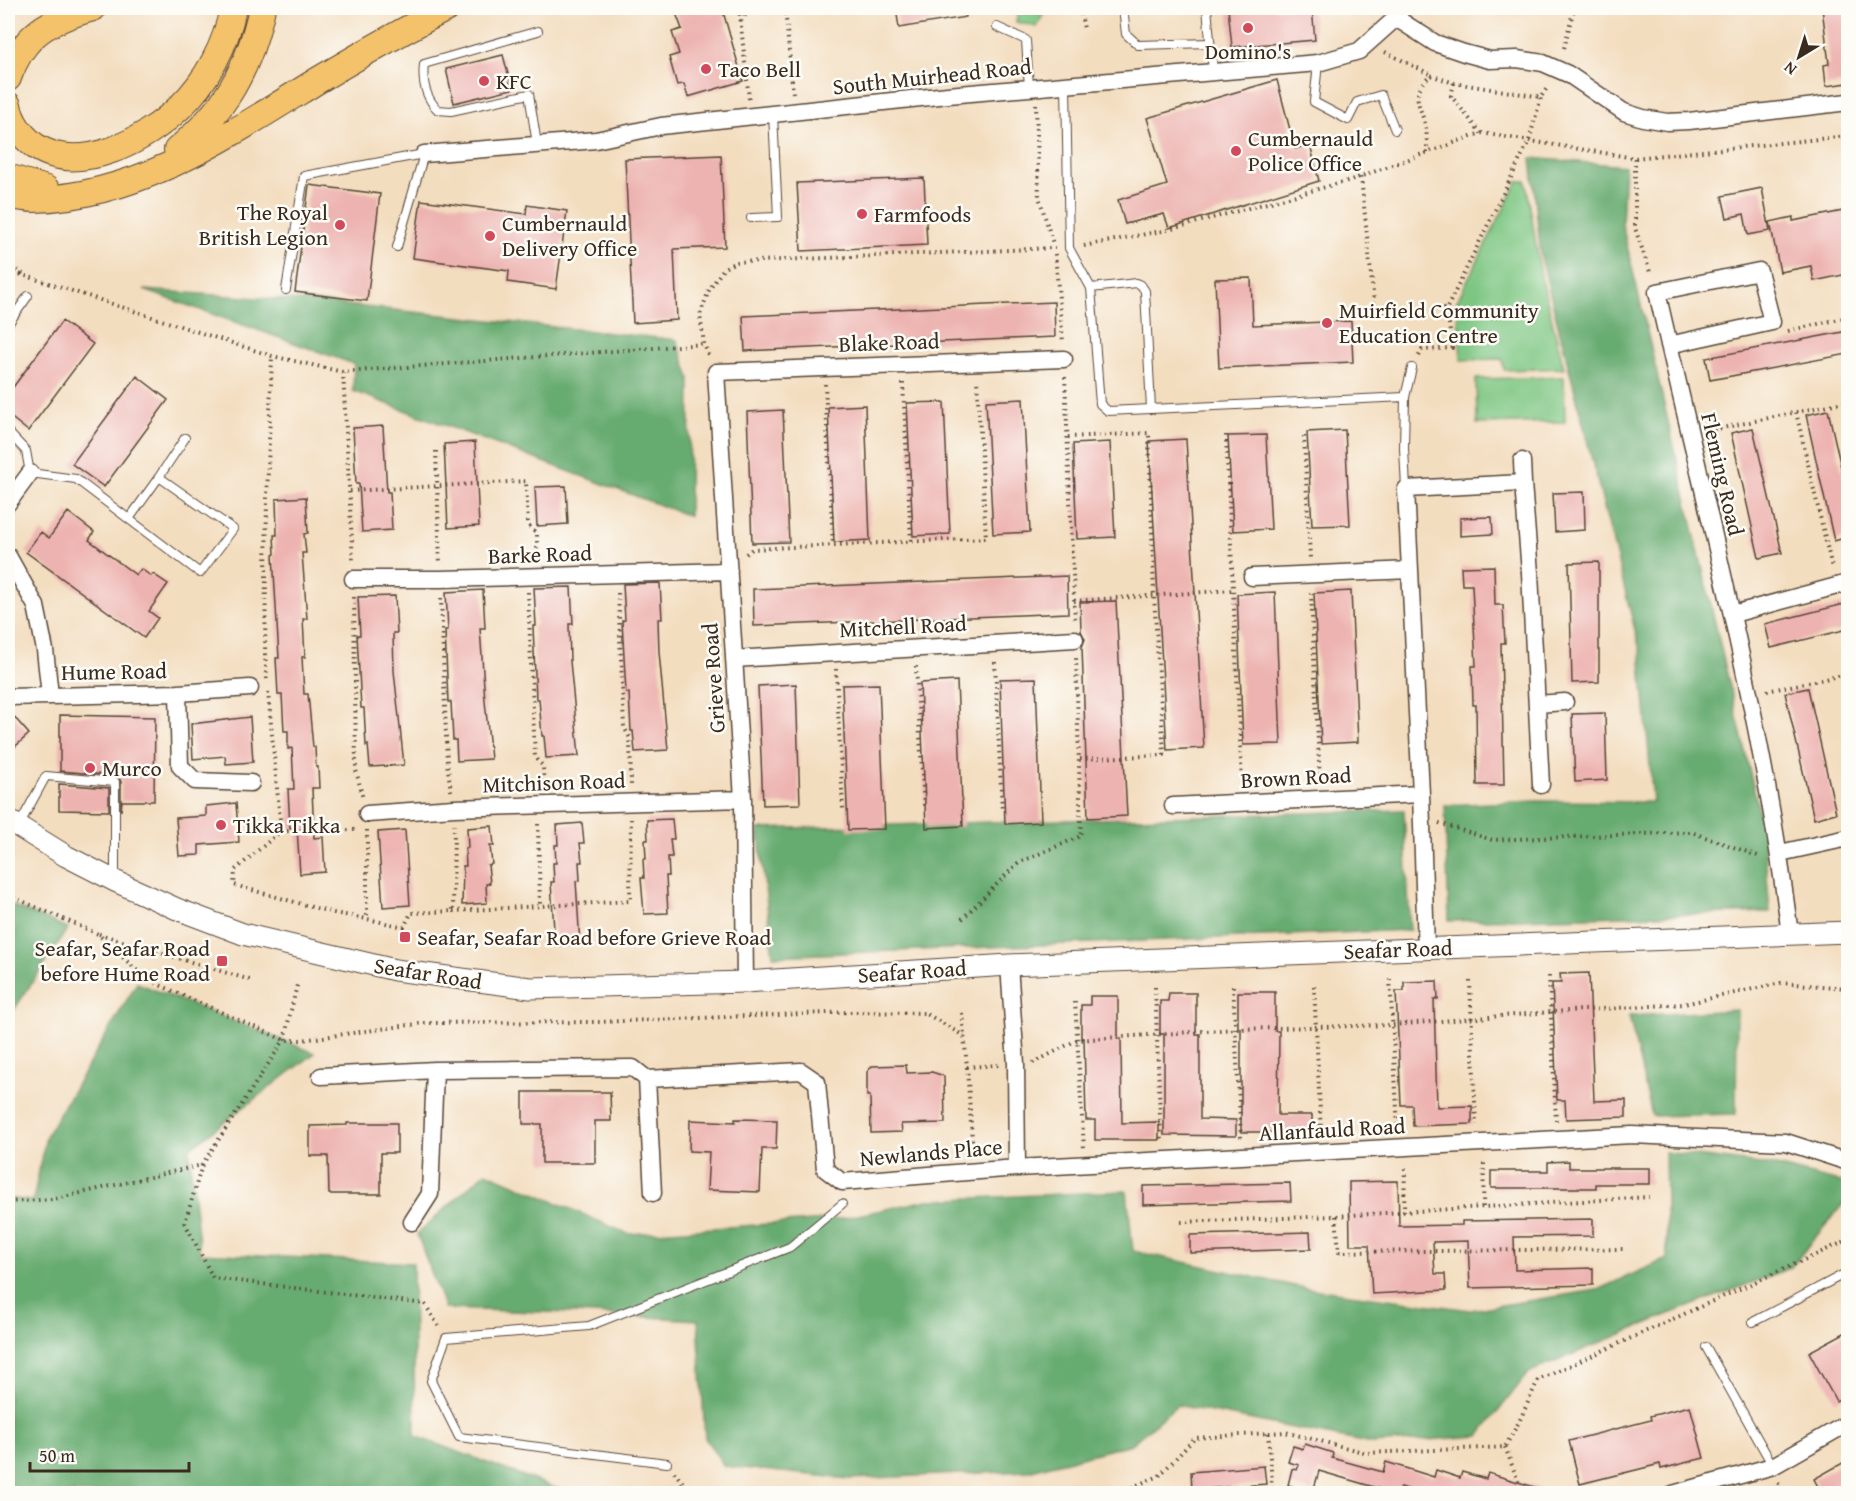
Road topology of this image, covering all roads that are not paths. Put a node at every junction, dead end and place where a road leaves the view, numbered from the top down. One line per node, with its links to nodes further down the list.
1 (93, 8): 14 (main road)
2 (233, 8): 18 (main road)
3 (262, 8): 24 (main road)
4 (447, 8): 24 (main road)
5 (1123, 8): 11 (lane)
6 (1207, 8): 11 (lane)
7 (1411, 8): 8 (lane)
8 (1395, 13): 12 (street, South Muirhead Road); 17 (street)
9 (997, 27): 16 (lane)
10 (538, 31): 21 (lane)
11 (1210, 43): 13 (lane)
12 (1318, 63): 13 (street, South Muirhead Road); 20 (lane)
13 (1213, 71): 15 (street, South Muirhead Road)
14 (8, 78)
15 (1066, 85): 16 (street, South Muirhead Road); 29 (lane)
16 (1032, 88): 19 (street, South Muirhead Road)
17 (1848, 102)
18 (8, 105)
19 (773, 114): 21 (street, South Muirhead Road); 27 (lane)
20 (1395, 130)
21 (537, 144): 22 (street, South Muirhead Road)
22 (424, 154): 28 (lane); 30 (lane)
23 (8, 177): 26 (main road)
24 (122, 184): 26 (main road)
25 (8, 195): 26 (main road)
26 (66, 195)
27 (751, 218)
28 (397, 247)
29 (1091, 288): 38 (lane); 38 (lane)
30 (286, 290)
31 (28, 296): 32 (lane)
32 (8, 324)
33 (1669, 345): 33 (street, Fleming Road); 54 (street, Fleming Road)
34 (1064, 359): 36 (street, Blake Road)
35 (1412, 368): 37 (lane)
36 (716, 372): 50 (street, Grieve Road)
37 (1405, 397): 38 (lane); 45 (lane)
38 (1151, 409)
39 (8, 432): 42 (lane)
40 (185, 438): 43 (lane)
41 (1522, 460): 44 (street)
42 (30, 473): 46 (street); 47 (lane)
43 (159, 477): 47 (lane); 47 (lane)
44 (1523, 483): 45 (street); 62 (street)
45 (1406, 489): 49 (street)
46 (8, 503)
47 (129, 519)
48 (8, 556): 59 (street, Hume Road)
49 (1410, 570): 51 (street); 65 (street)
50 (729, 571): 52 (street, Barke Road); 56 (street, Grieve Road)
51 (1252, 578)
52 (353, 579)
53 (1842, 585): 54 (street)
54 (1733, 614): 71 (street, Fleming Road)
55 (1075, 639): 56 (street, Mitchell Road)
56 (734, 659): 66 (street, Grieve Road)
57 (250, 688): 58 (street, Hume Road)
58 (178, 693): 59 (street, Hume Road); 63 (street, Hume Road)
59 (50, 694): 60 (street, Hume Road)
60 (8, 697)
61 (1565, 702): 62 (street)
62 (1537, 704): 64 (street)
63 (251, 783)
64 (1541, 785)
65 (1421, 794): 67 (street, Brown Road); 75 (street)
66 (743, 799): 68 (street, Mitchison Road); 77 (street, Grieve Road)
67 (1173, 806)
68 (367, 822)
69 (12, 824): 72 (street, Seafar Road); 72 (lane)
70 (1848, 838): 71 (street)
71 (1781, 859): 74 (street, Fleming Road)
72 (115, 881): 77 (street, Seafar Road)
73 (1848, 932): 74 (street, Seafar Road)
74 (1790, 935): 75 (street, Seafar Road)
75 (1426, 948): 76 (street, Seafar Road)
76 (1010, 965): 77 (street, Seafar Road); 82 (street)
77 (745, 982)
78 (435, 1070): 79 (street, Newlands Place); 80 (street, Newlands Place); 85 (street)
79 (321, 1076)
80 (647, 1079): 82 (street, Newlands Place); 83 (street)
81 (1848, 1162): 82 (street, Allanfauld Road)
82 (1017, 1168)
83 (652, 1193)
84 (842, 1204): 90 (lane)
85 (412, 1222)
86 (1848, 1272): 87 (lane)
87 (1753, 1322)
88 (1706, 1347): 91 (lane)
89 (1848, 1423): 91 (street)
90 (666, 1463)
91 (1773, 1466): 92 (street)
92 (1700, 1490): 93 (street)
93 (1672, 1494)

